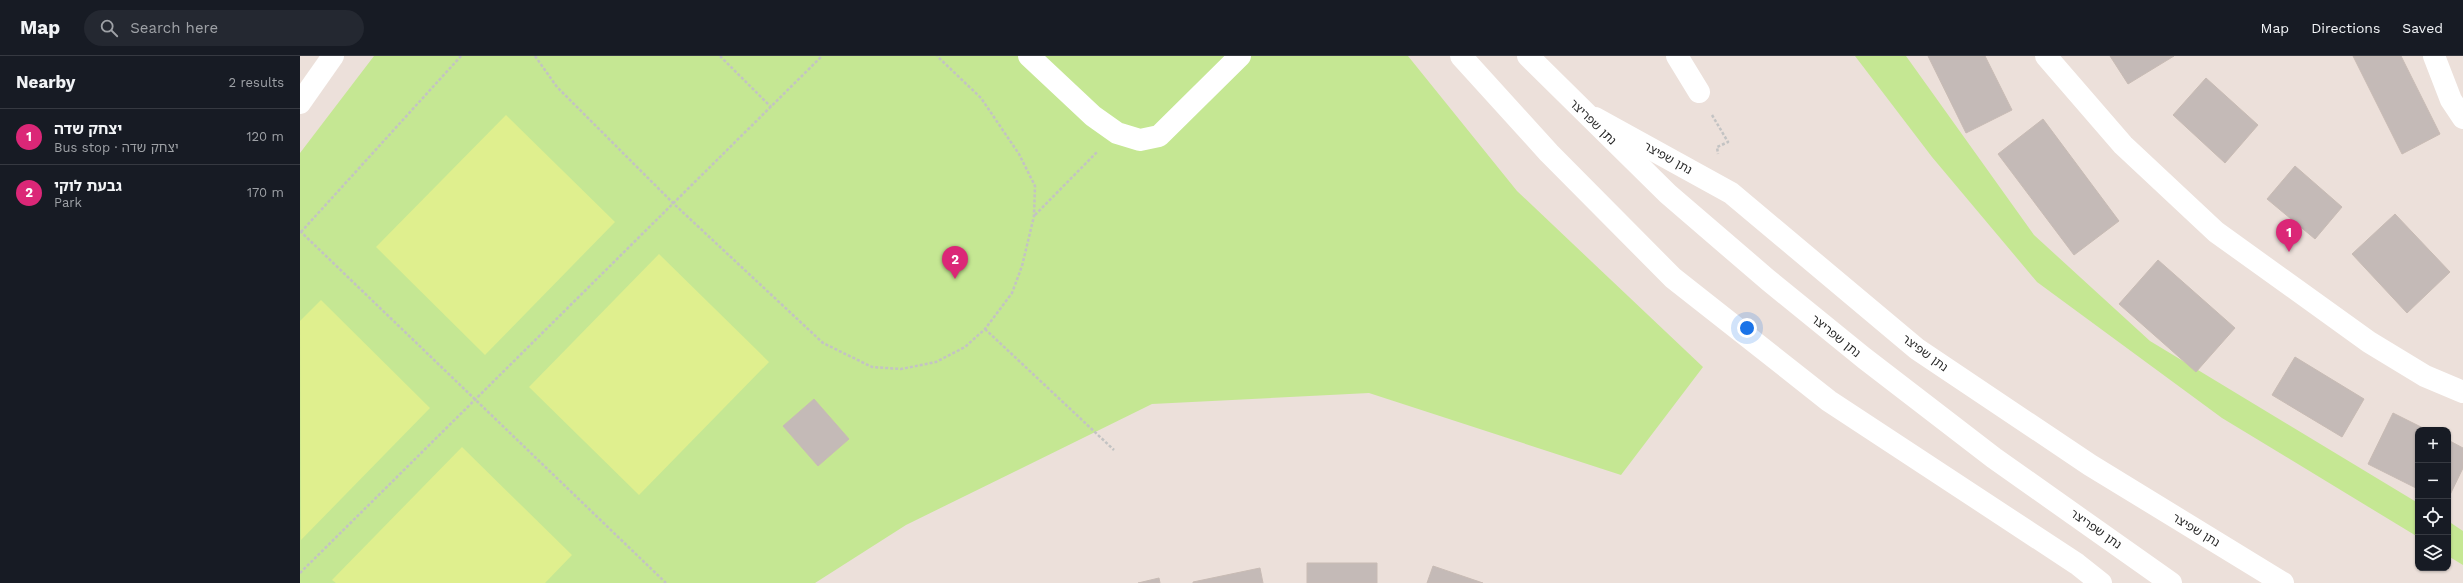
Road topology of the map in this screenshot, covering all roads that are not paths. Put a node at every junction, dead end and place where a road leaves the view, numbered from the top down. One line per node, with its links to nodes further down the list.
1 (333, 56): 10 (street)
2 (1029, 56): 3 (street)
3 (1240, 56)
4 (1461, 56): 14 (street)
5 (1528, 56): 11 (street, נתן שפריצר)
6 (1677, 56): 9 (street)
7 (2046, 56): 13 (street)
8 (2434, 56): 12 (street)
9 (1699, 92)
10 (300, 104)
11 (1579, 109): 15 (street, נתן שפריצר); 16 (street, נתן שפיצר)
12 (2463, 118)
13 (2463, 392)
14 (2100, 583)
15 (2171, 583)
16 (2283, 583)

